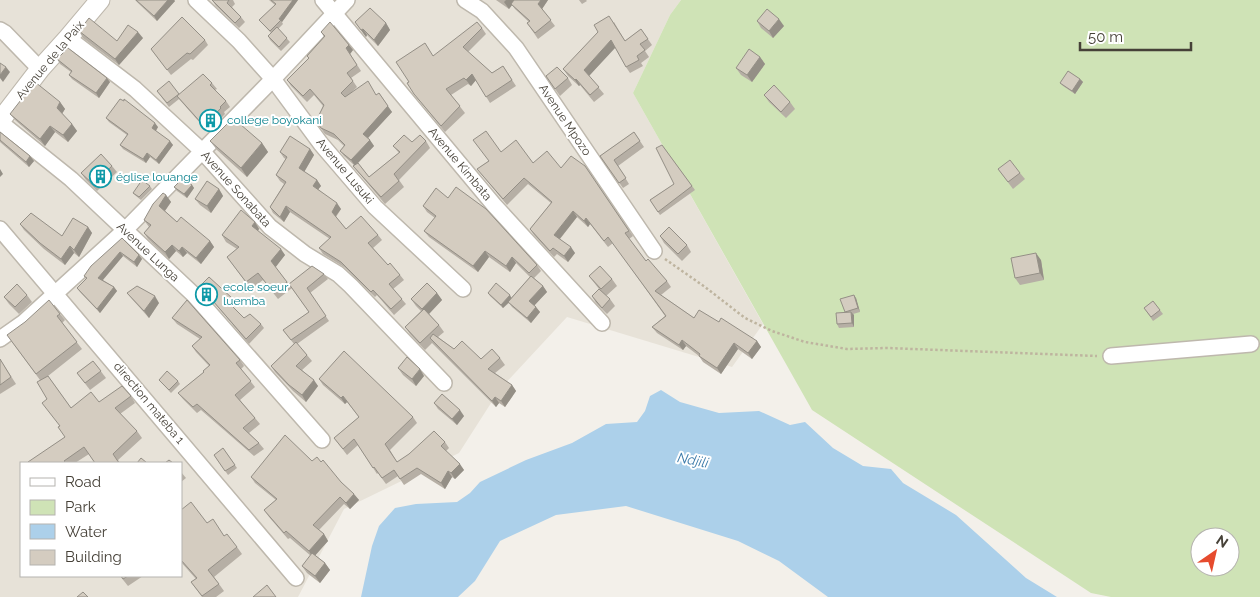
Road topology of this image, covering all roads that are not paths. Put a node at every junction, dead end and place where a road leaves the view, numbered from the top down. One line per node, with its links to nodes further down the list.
1 (100, 0): 8 (street, Avenue de la Paix)
2 (196, 0): 10 (street, Avenue Lusuki)
3 (323, 0): 6 (street, Avenue Kimbata)
4 (347, 0): 6 (street)
5 (464, 0): 15 (street, Avenue Mpozo)
6 (335, 13): 10 (street); 18 (street, Avenue Kimbata)
7 (0, 30): 9 (street)
8 (68, 38): 9 (street, Avenue de la Paix); 12 (street, Avenue Sonabata)
9 (40, 69): 11 (street, Avenue de la Paix)
10 (273, 79): 12 (street); 16 (street, Avenue Lusuki)
11 (0, 122): 14 (street, Avenue Lunga)
12 (202, 151): 14 (street); 22 (street, Avenue Sonabata)
13 (0, 230): 17 (street, direction mateba 1)
14 (126, 230): 17 (street); 23 (street, Avenue Lunga)
15 (654, 251)
16 (463, 289)
17 (55, 293): 19 (street); 24 (street, direction mateba 1)
18 (602, 323)
19 (0, 339)
20 (1251, 344): 21 (street)
21 (1111, 356)
22 (444, 383)
23 (322, 440)
24 (296, 578)

